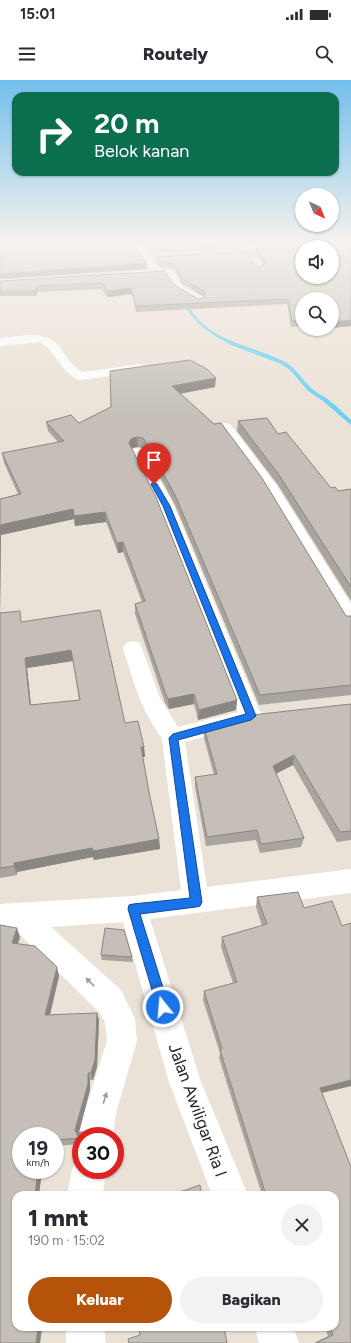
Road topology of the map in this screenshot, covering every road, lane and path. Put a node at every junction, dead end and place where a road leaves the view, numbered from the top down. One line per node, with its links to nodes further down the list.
1 (0, 342): 2 (street)
2 (156, 366)
3 (225, 427): 5 (street)
4 (138, 452): 8 (street)
5 (351, 620)
6 (133, 648): 9 (street)
7 (274, 713): 8 (street)
8 (251, 716): 9 (street)
9 (173, 738): 11 (street)
10 (349, 885): 11 (street)
11 (196, 902): 12 (street)
12 (133, 909): 13 (street); 17 (street, Jalan Awiligar Ria I)
13 (10, 917): 14 (street, one-way to 13)
14 (98, 1127)
15 (87, 1179): 16 (street)
16 (85, 1191)
17 (228, 1191)
18 (85, 1331): 20 (street)
19 (275, 1331): 21 (street)
20 (86, 1343)
21 (279, 1343)

